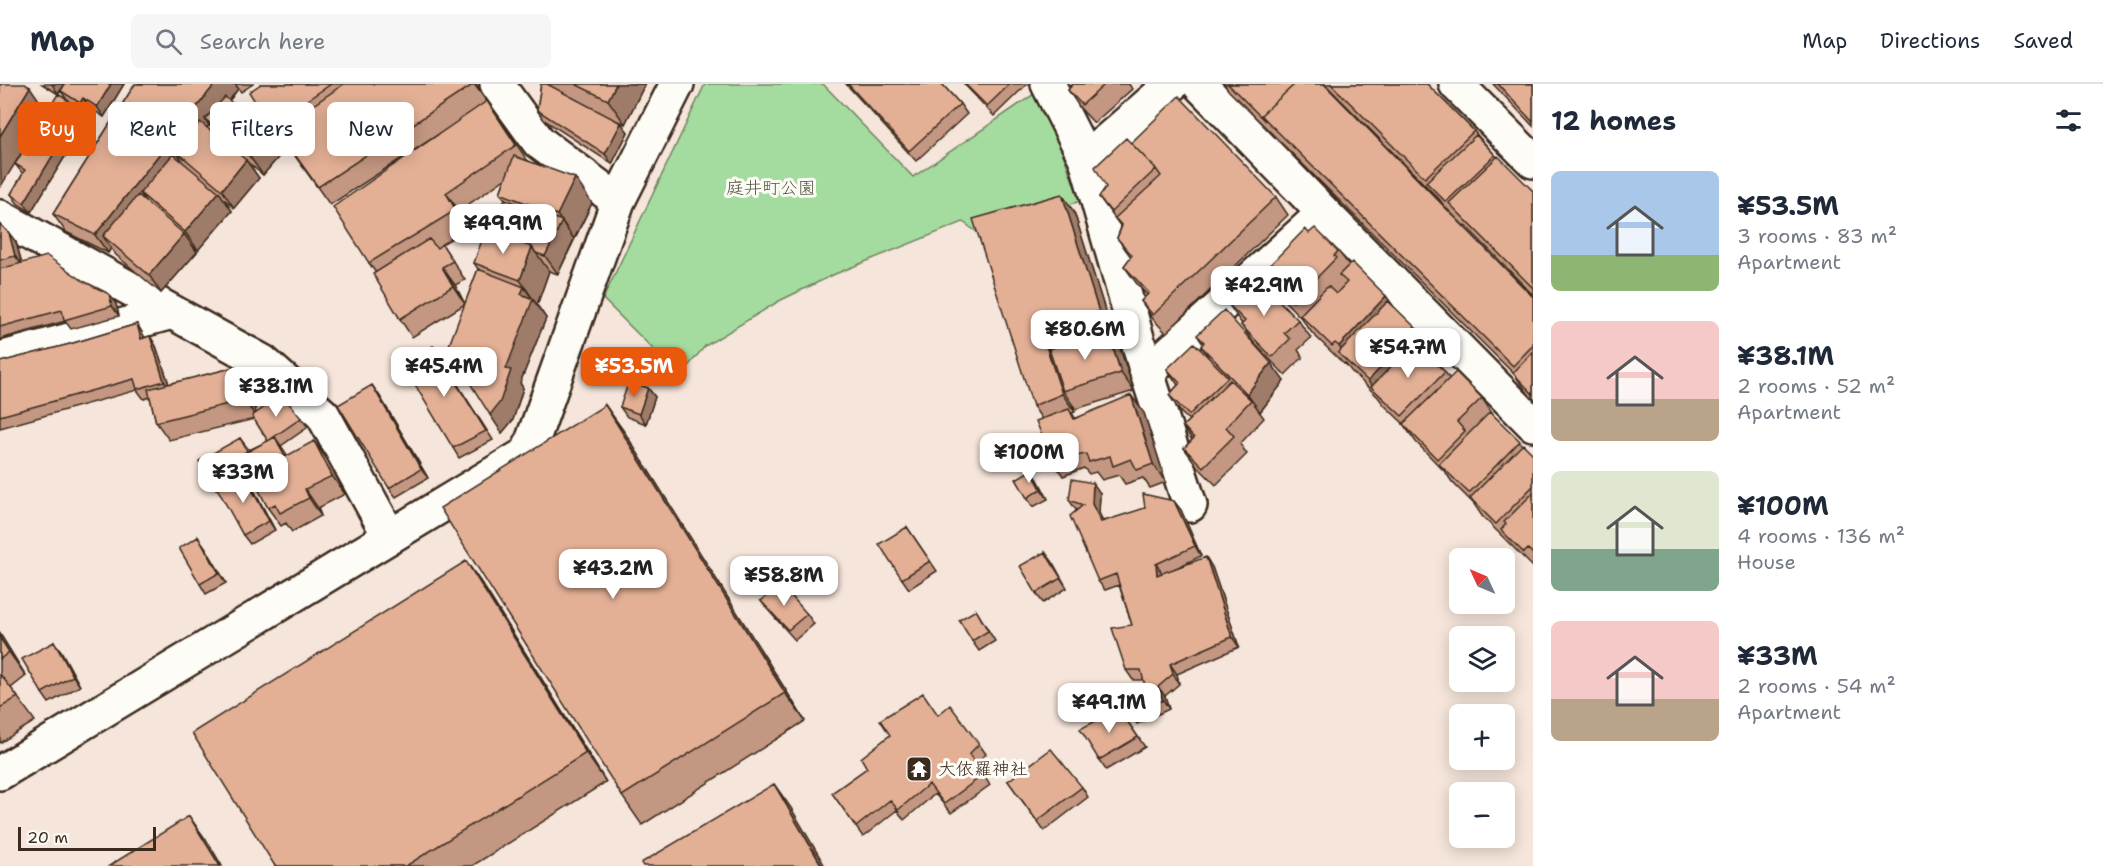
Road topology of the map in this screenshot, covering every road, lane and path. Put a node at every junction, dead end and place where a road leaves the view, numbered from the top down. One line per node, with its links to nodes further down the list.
1 (497, 84): 9 (street)
2 (677, 84): 9 (street)
3 (1048, 84): 7 (street)
4 (1172, 84): 7 (street)
5 (1199, 84): 10 (street)
6 (1456, 84): 8 (street)
7 (1086, 159): 14 (street)
8 (1533, 161)
9 (618, 201): 17 (street)
10 (1324, 213): 14 (street); 15 (street)
11 (0, 217): 12 (street)
12 (172, 312): 13 (street); 17 (street)
13 (0, 359)
14 (1147, 373): 16 (street)
15 (1533, 424)
16 (1190, 505)
17 (390, 537): 18 (street)
18 (0, 773)

